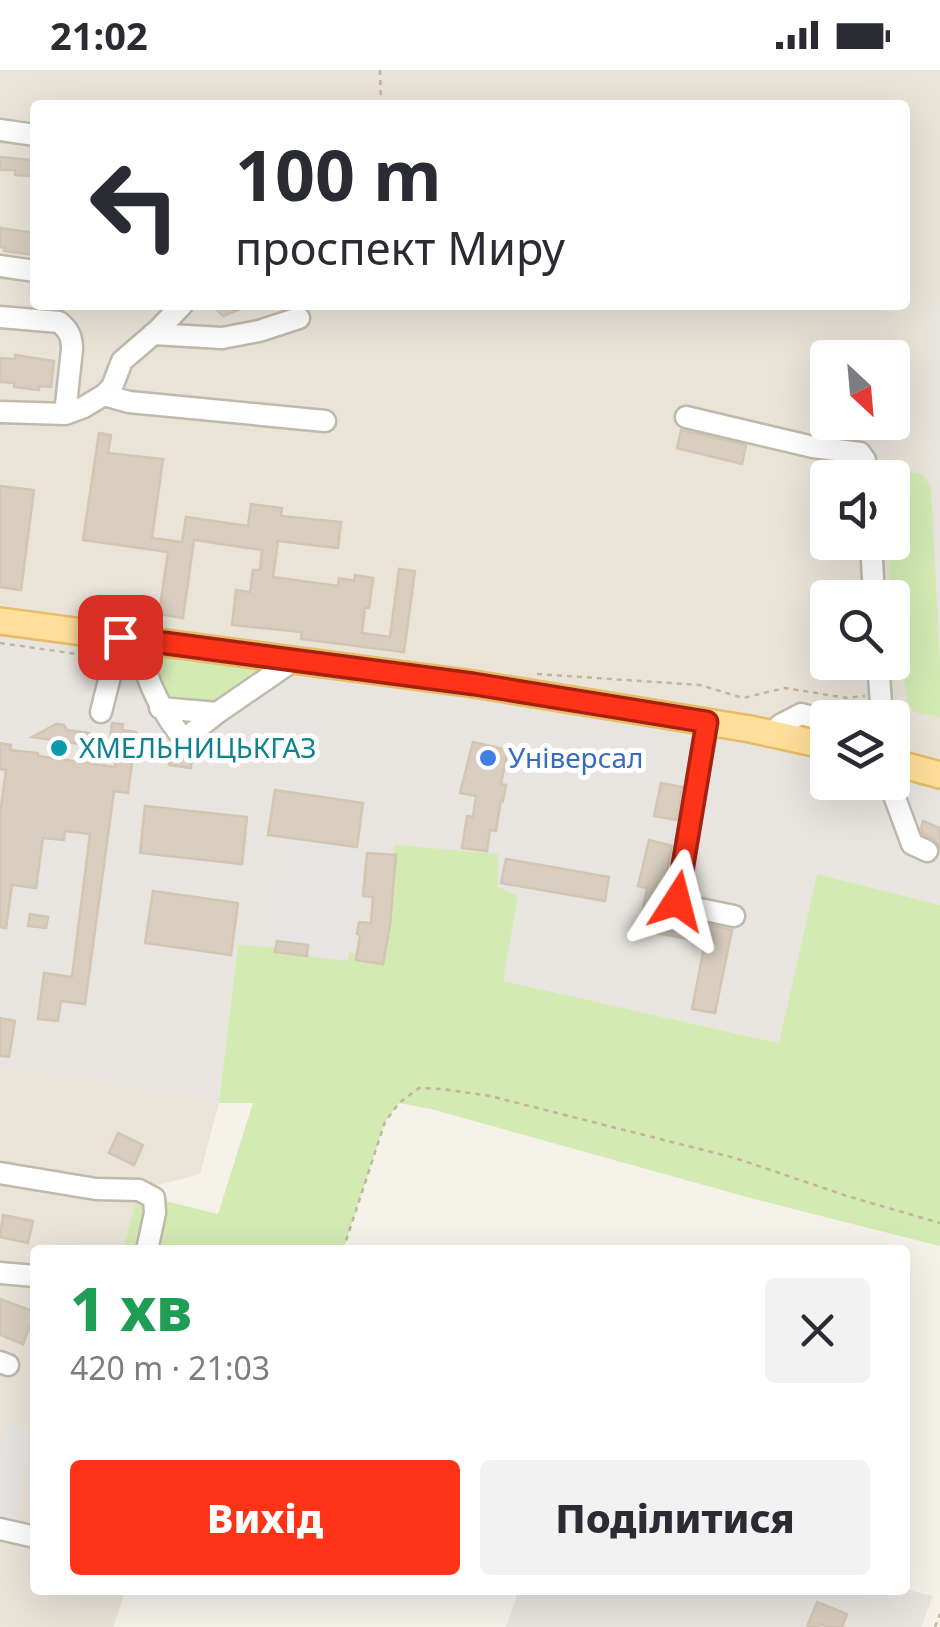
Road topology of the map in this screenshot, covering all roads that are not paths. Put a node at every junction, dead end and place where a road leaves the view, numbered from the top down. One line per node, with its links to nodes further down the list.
1 (0, 130): 2 (street)
2 (30, 134)
3 (0, 266): 4 (street)
4 (30, 269)
5 (177, 310): 8 (street)
6 (0, 317): 11 (street)
7 (299, 318): 8 (street)
8 (153, 334): 9 (street)
9 (104, 396): 11 (street); 14 (street)
10 (0, 401): 11 (street)
11 (66, 410): 12 (street)
12 (0, 412)
13 (686, 417): 15 (street)
14 (324, 420)
15 (865, 460)
16 (0, 621): 17 (main road)
17 (125, 645): 18 (main road); 19 (street); 20 (street)
18 (294, 660): 21 (street); 23 (main road)
19 (160, 708): 21 (street); 21 (street)
20 (101, 712)
21 (217, 713)
22 (810, 716): 24 (street)
23 (707, 722): 24 (main road); 30 (street)
24 (777, 735): 25 (main road)
25 (810, 742)
26 (910, 767): 27 (main road)
27 (940, 775)
28 (896, 800): 29 (street)
29 (935, 853)
30 (734, 916)
31 (0, 1173): 32 (street)
32 (148, 1245)
33 (0, 1273): 34 (street)
34 (30, 1276)
35 (0, 1529): 36 (street)
36 (30, 1536)

